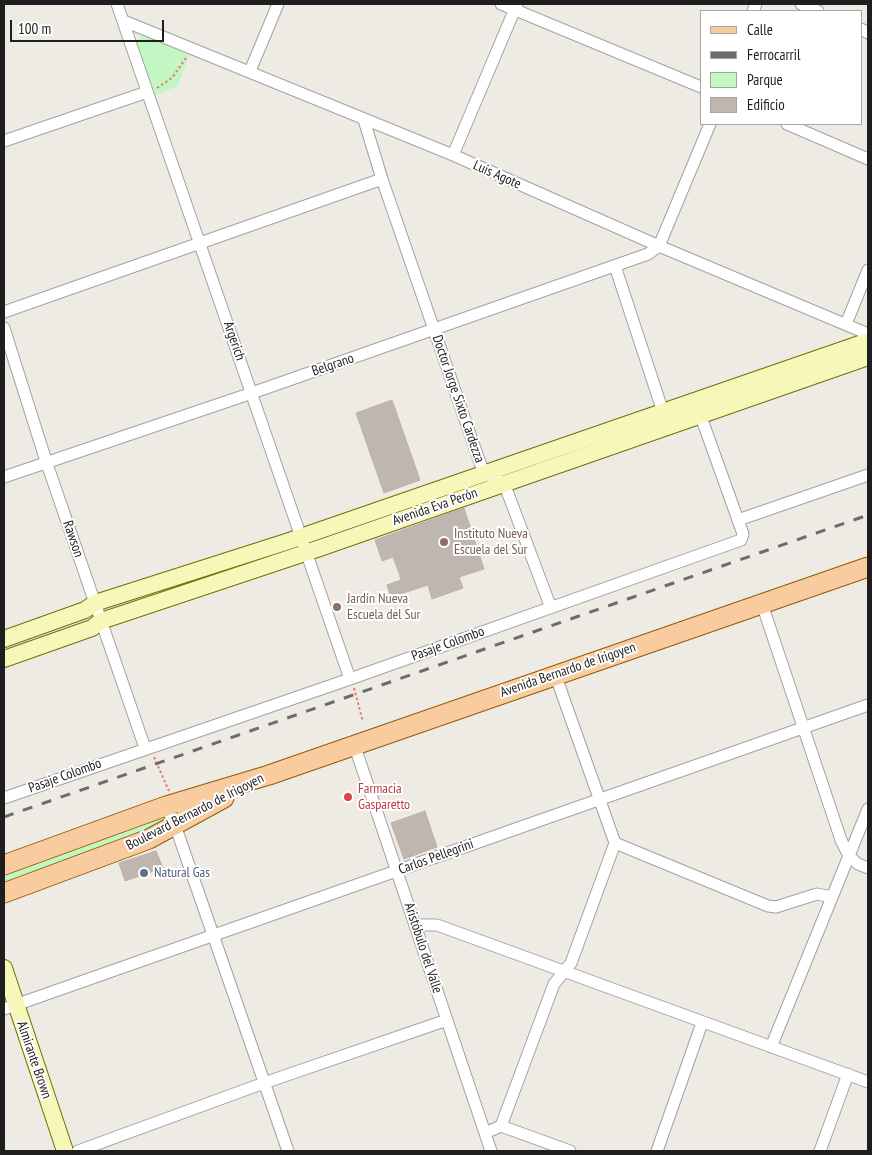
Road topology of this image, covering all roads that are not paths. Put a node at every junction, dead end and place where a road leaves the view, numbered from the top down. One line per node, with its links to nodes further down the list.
1 (117, 4): 8 (street, Argerich)
2 (268, 4): 9 (street)
3 (278, 4): 9 (street)
4 (501, 4): 6 (street)
5 (801, 4): 7 (street)
6 (516, 6): 11 (street); 17 (street)
7 (816, 10)
8 (124, 21): 10 (street, Luis Agote); 12 (street, Argerich)
9 (268, 29): 10 (street)
10 (250, 71): 13 (street, Luis Agote)
11 (700, 87)
12 (147, 92): 16 (street); 20 (street, Argerich)
13 (364, 120): 17 (street, Luis Agote); 19 (street, Doctor Jorge Sixto Cardezza)
14 (710, 125): 21 (street)
15 (789, 125): 18 (street)
16 (4, 141)
17 (453, 155): 21 (street, Luis Agote)
18 (868, 159)
19 (382, 179): 20 (street); 27 (street, Doctor Jorge Sixto Cardezza)
20 (200, 243): 24 (street); 31 (street, Argerich)
21 (659, 246): 22 (street, Belgrano); 25 (street, Luis Agote)
22 (615, 266): 27 (street, Belgrano); 33 (street)
23 (868, 270): 25 (street)
24 (4, 312)
25 (846, 324): 28 (street, Luis Agote)
26 (4, 328): 34 (street, Rawson)
27 (433, 329): 31 (street, Belgrano); 35 (street, Doctor Jorge Sixto Cardezza)
28 (868, 334)
29 (868, 341): 33 (street, Avenida Eva Perón)
30 (868, 356): 32 (street, Avenida Eva Perón)
31 (252, 393): 34 (street, Belgrano); 40 (street, Argerich)
32 (700, 414): 33 (street, Avenida Eva Perón); 39 (street)
33 (665, 418): 35 (street, Avenida Eva Perón); 38 (street, Avenida Eva Perón)
34 (46, 461): 37 (street, Belgrano); 42 (street, Rawson)
35 (484, 473): 38 (street, Doctor Jorge Sixto Cardezza); 40 (street, Avenida Eva Perón)
36 (868, 475): 39 (street)
37 (4, 477)
38 (504, 483): 40 (street, Avenida Eva Perón); 44 (street)
39 (738, 520): 44 (street, Pasaje Colombo)
40 (304, 544): 42 (street, Avenida Eva Perón); 45 (street, Avenida Eva Perón); 49 (street, Argerich)
41 (868, 566): 43 (main road, Avenida Bernardo de Irigoyen)
42 (95, 603): 45 (street, Rawson); 46 (street, Avenida Eva Perón)
43 (762, 604): 48 (main road, Avenida Bernardo de Irigoyen); 51 (street)
44 (551, 608): 49 (street, Pasaje Colombo)
45 (101, 621): 47 (street, Avenida Eva Perón); 53 (street, Rawson)
46 (4, 639)
47 (4, 659)
48 (555, 674): 52 (main road, Avenida Bernardo de Irigoyen); 56 (street)
49 (350, 679): 53 (street, Pasaje Colombo)
50 (868, 705): 51 (street, Carlos Pellegrini)
51 (804, 728): 56 (street, Carlos Pellegrini); 61 (street)
52 (354, 744): 54 (main road, Avenida Bernardo de Irigoyen); 64 (street, Aristóbulo del Valle)
53 (145, 748): 55 (street, Pasaje Colombo)
54 (269, 775): 57 (main road, Boulevard Bernardo de Irigoyen); 59 (main road, Boulevard Bernardo de Irigoyen)
55 (4, 798)
56 (599, 799): 60 (street); 64 (street, Carlos Pellegrini)
57 (166, 806): 59 (street); 62 (main road, Boulevard Bernardo de Irigoyen)
58 (868, 810): 61 (street)
59 (175, 825): 65 (main road, Boulevard Bernardo de Irigoyen); 68 (street)
60 (615, 843): 66 (street); 70 (street)
61 (849, 856): 63 (street); 66 (street)
62 (4, 865)
63 (868, 868)
64 (397, 871): 67 (street, Aristóbulo del Valle); 68 (street, Carlos Pellegrini)
65 (4, 893)
66 (832, 897): 74 (street)
67 (415, 925): 70 (street); 72 (street, Aristóbulo del Valle)
68 (211, 934): 71 (street, Carlos Pellegrini); 77 (street)
69 (4, 968): 71 (street, Almirante Brown)
70 (563, 973): 73 (street); 78 (street)
71 (10, 1007): 80 (street, Almirante Brown)
72 (447, 1020): 77 (street); 79 (street, Aristóbulo del Valle)
73 (702, 1023): 74 (street); 85 (street)
74 (772, 1047): 75 (street)
75 (848, 1074): 76 (street); 86 (street)
76 (868, 1082)
77 (264, 1083): 81 (street); 82 (street)
78 (501, 1126): 79 (street); 84 (street)
79 (484, 1133): 83 (street, Aristóbulo del Valle)
80 (65, 1151)
81 (78, 1151)
82 (288, 1151)
83 (491, 1151)
84 (570, 1151)
85 (657, 1151)
86 (820, 1151)

